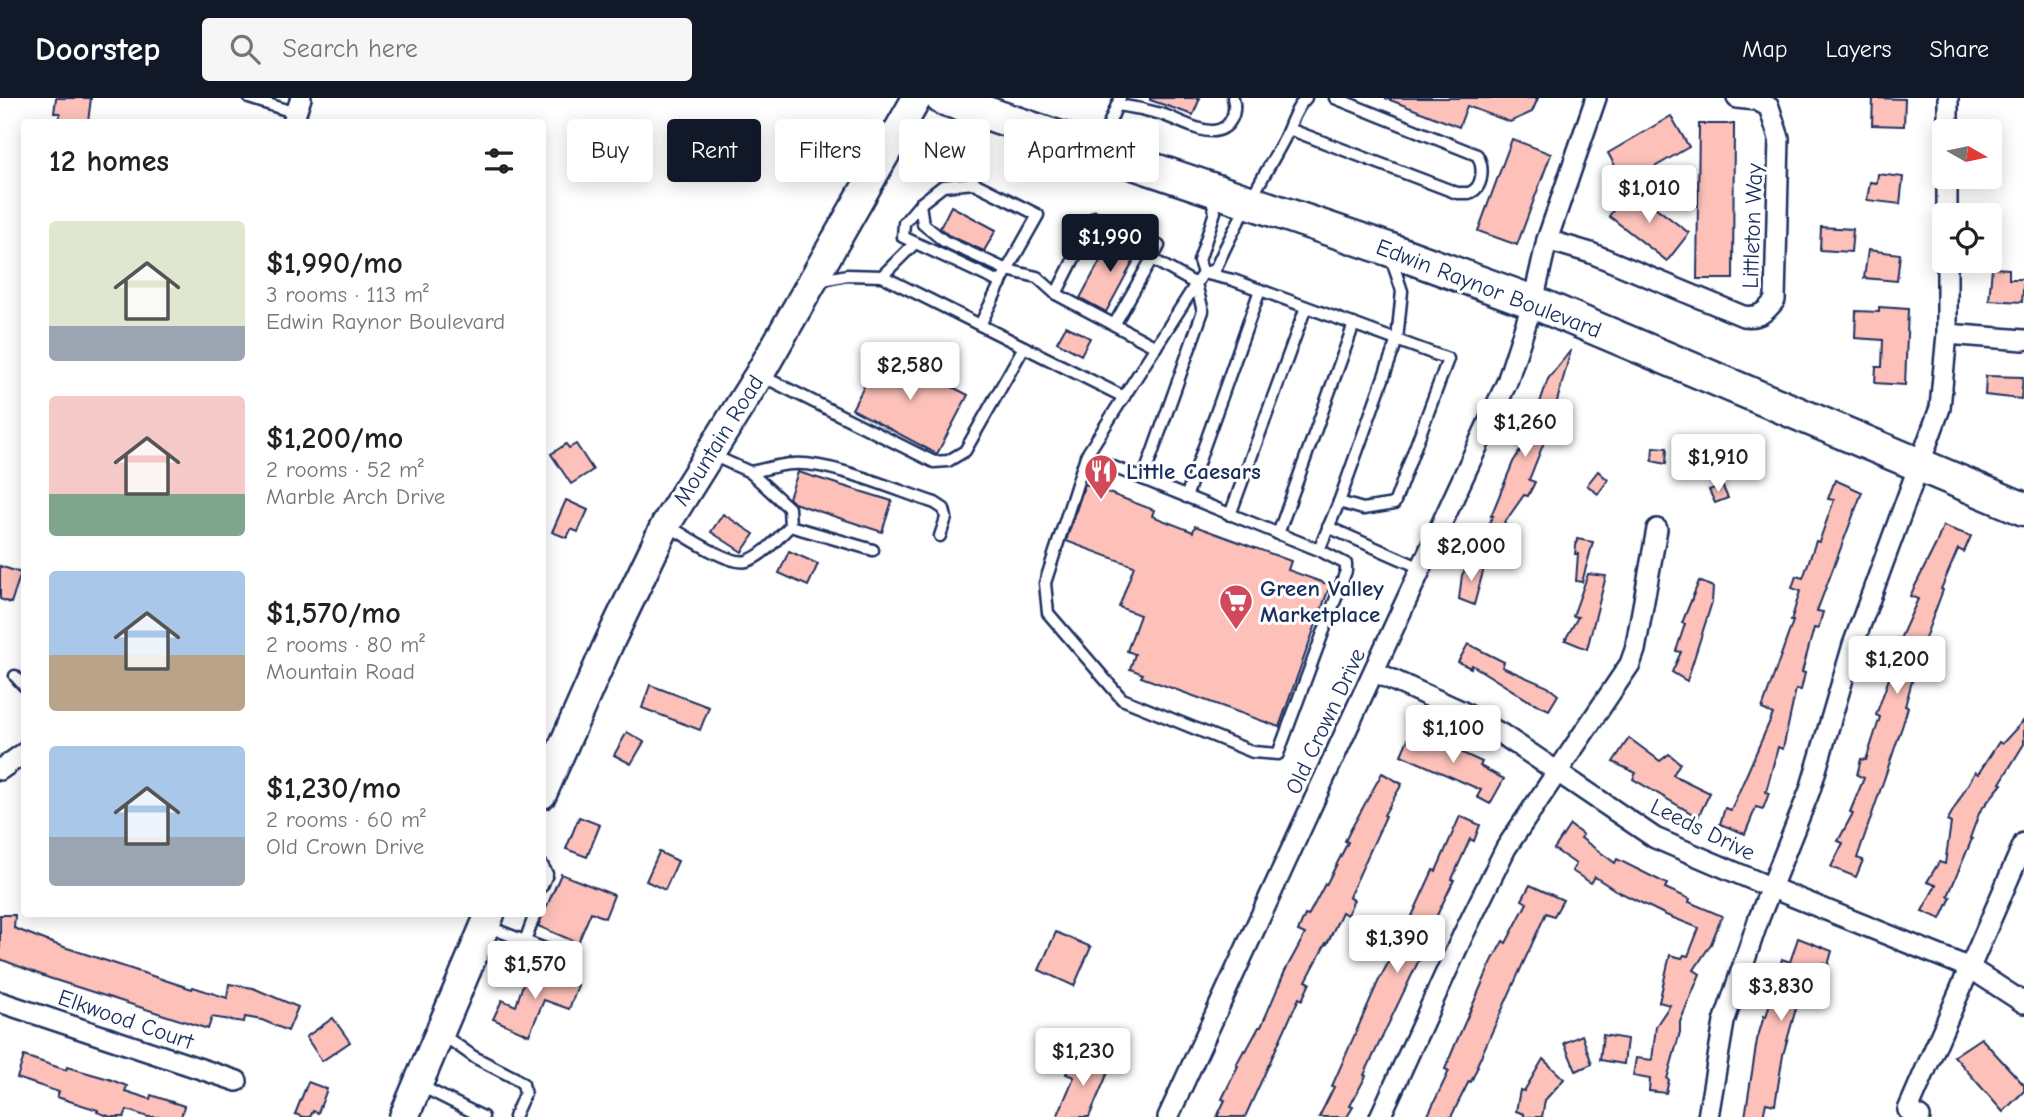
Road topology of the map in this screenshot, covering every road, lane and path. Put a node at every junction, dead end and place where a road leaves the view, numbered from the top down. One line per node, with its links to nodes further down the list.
1 (249, 98): 11 (lane)
2 (917, 98): 28 (main road, Mountain Road)
3 (942, 98): 12 (main road, Edwin Raynor Boulevard)
4 (1233, 98): 10 (lane)
5 (1306, 98): 15 (lane)
6 (1335, 98): 15 (lane)
7 (1596, 98): 20 (street)
8 (1737, 98): 20 (street, Littleton Way)
9 (1948, 98): 14 (street)
10 (1119, 101): 13 (lane)
11 (297, 111)
12 (1005, 119)
13 (1111, 119)
14 (1948, 119)
15 (1289, 130): 18 (lane)
16 (1159, 171): 17 (main road, Edwin Raynor Boulevard)
17 (1210, 188): 18 (main road, Edwin Raynor Boulevard); 25 (lane)
18 (1251, 202): 22 (main road, Edwin Raynor Boulevard); 25 (lane)
19 (920, 204): 21 (lane); 24 (lane); 24 (lane)
20 (1547, 240): 33 (street)
21 (915, 243): 27 (lane); 29 (lane)
22 (1388, 249): 33 (main road, Edwin Raynor Boulevard); 39 (lane)
23 (1152, 259): 30 (lane); 32 (lane); 37 (lane)
24 (1007, 270): 29 (lane); 32 (lane)
25 (1203, 273): 30 (lane); 31 (lane)
26 (1947, 273): 38 (street)
27 (882, 276): 28 (lane); 36 (lane)
28 (813, 283): 43 (main road, Mountain Road)
29 (1001, 283): 36 (lane)
30 (1196, 284): 42 (lane); 49 (lane)
31 (1260, 290): 34 (lane); 50 (lane)
32 (1056, 294): 37 (lane)
33 (1533, 302): 47 (main road, Edwin Raynor Boulevard); 62 (street, Old Crown Drive)
34 (1306, 307): 35 (lane); 53 (lane)
35 (1354, 324): 39 (lane); 58 (lane)
36 (980, 325): 41 (lane)
37 (1114, 325): 42 (lane)
38 (1947, 334): 40 (street); 47 (street)
39 (1397, 340): 51 (lane); 51 (lane)
40 (2024, 340)
41 (1024, 347): 43 (lane); 44 (lane)
42 (1156, 347): 44 (lane)
43 (758, 374): 45 (main road, Mountain Road)
44 (1124, 397): 46 (lane)
45 (709, 453): 48 (lane); 54 (main road, Mountain Road)
46 (1086, 456): 49 (lane); 61 (lane)
47 (1919, 464): 52 (main road, Edwin Raynor Boulevard); 71 (street)
48 (750, 472): 55 (lane); 59 (lane)
49 (1143, 479): 50 (lane)
50 (1186, 497): 53 (lane)
51 (1339, 502): 56 (lane)
52 (2024, 509)
53 (1230, 515): 58 (lane)
54 (666, 524): 55 (lane); 69 (main road, Mountain Road)
55 (790, 526): 60 (lane)
56 (1328, 527): 61 (lane); 62 (lane)
57 (1657, 529): 68 (street)
58 (1278, 534): 61 (lane)
59 (940, 536)
60 (873, 550)
61 (1319, 550)
62 (1421, 568): 63 (street, Old Crown Drive)
63 (1375, 672): 68 (street, Leeds Drive); 85 (street, Old Crown Drive)
64 (15, 676): 65 (lane)
65 (21, 683)
66 (21, 755): 67 (street)
67 (0, 771)
68 (1558, 772): 71 (street, Leeds Drive); 86 (street)
69 (546, 785)
70 (2024, 843): 76 (street)
71 (1772, 888): 76 (street, Leeds Drive); 87 (street)
72 (534, 917): 74 (lane)
73 (487, 920): 74 (lane); 79 (main road)
74 (525, 941): 75 (lane)
75 (563, 956)
76 (1970, 968): 78 (street, Leeds Drive); 88 (street)
77 (0, 1002): 80 (street, Elkwood Court)
78 (2024, 1003)
79 (439, 1032): 81 (main road); 84 (lane)
80 (237, 1081)
81 (417, 1084): 82 (main road); 83 (lane)
82 (404, 1117)
83 (484, 1117)
84 (514, 1117)
85 (1168, 1117)
86 (1380, 1117)
87 (1707, 1117)
88 (1920, 1117)

